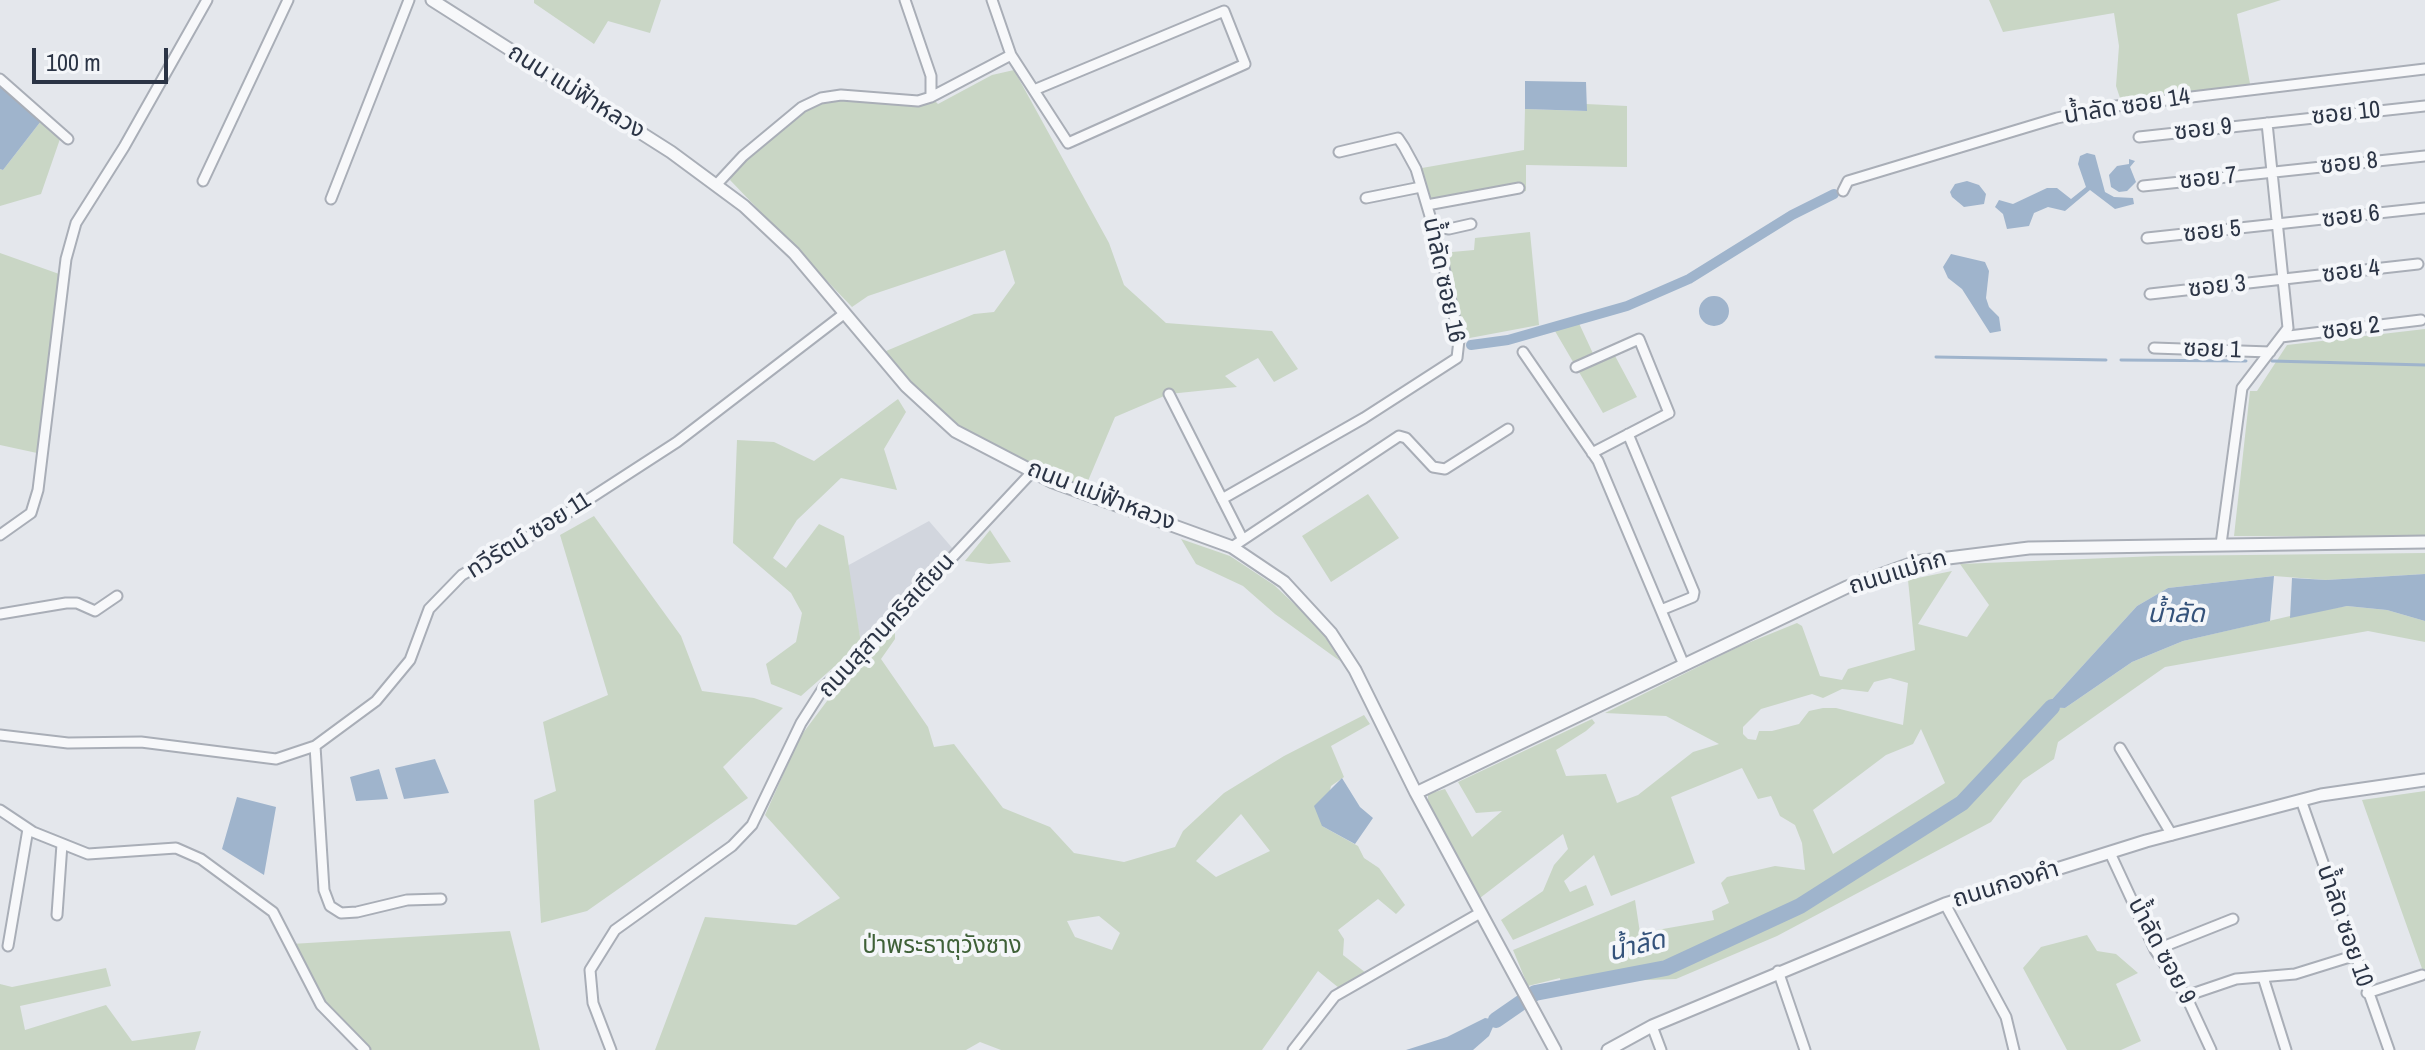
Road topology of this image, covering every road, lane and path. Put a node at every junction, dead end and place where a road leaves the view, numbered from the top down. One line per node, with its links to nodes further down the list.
1 (207, 0): 49 (street)
2 (288, 0): 19 (street)
3 (409, 0): 26 (street)
4 (432, 0): 20 (street, ถนน แม่ฟ้าหลวง)
5 (905, 0): 11 (street)
6 (992, 0): 7 (street)
7 (1011, 55): 10 (street); 11 (street)
8 (2425, 69): 24 (street, น้ำลัด ซอย 14)
9 (0, 79): 15 (street)
10 (1034, 90): 10 (street)
11 (931, 97): 20 (street)
12 (2425, 106): 13 (street, ซอย 10)
13 (2267, 123): 14 (street, ซอย 9); 18 (street)
14 (2139, 137)
15 (68, 139)
16 (1339, 152): 22 (street, น้ำลัด ซอย 16)
17 (2425, 156): 18 (street, ซอย 8)
18 (2272, 172): 21 (street, ซอย 7); 30 (street)
19 (203, 181)
20 (717, 184): 36 (street, ถนน แม่ฟ้าหลวง)
21 (2143, 186)
22 (1421, 187): 25 (street); 27 (street, น้ำลัด ซอย 16)
23 (1519, 188): 27 (street)
24 (1843, 191)
25 (1366, 198)
26 (331, 199)
27 (1427, 205): 31 (street, น้ำลัด ซอย 16)
28 (2425, 208): 30 (street, ซอย 6)
29 (1471, 224): 31 (street)
30 (2278, 225): 32 (street, ซอย 5); 34 (street)
31 (1433, 226): 48 (street, น้ำลัด ซอย 16)
32 (2147, 238)
33 (2418, 264): 34 (street, ซอย 4)
34 (2283, 280): 35 (street, ซอย 3); 38 (street)
35 (2150, 294)
36 (845, 313): 47 (street, ถนน แม่ฟ้าหลวง); 59 (street, ทวีรัตน์ ซอย 11)
37 (2421, 320): 38 (street, ซอย 2)
38 (2281, 337): 41 (street)
39 (2154, 348): 41 (street, ซอย 1)
40 (1523, 352): 46 (street)
41 (2270, 352): 52 (street)
42 (1576, 367): 45 (street)
43 (1169, 394): 48 (street)
44 (1508, 429): 50 (street)
45 (1628, 434): 46 (street); 55 (street)
46 (1592, 453): 55 (street)
47 (1032, 472): 53 (street, ถนน แม่ฟ้าหลวง); 84 (street, ถนนสุสานคริสเตียน)
48 (1222, 499): 50 (street)
49 (0, 535)
50 (1242, 538): 53 (street)
51 (2425, 542): 52 (street, ถนนแม่กก)
52 (2221, 544): 57 (street, ถนนแม่กก)
53 (1232, 547): 62 (street, ถนน แม่ฟ้าหลวง)
54 (117, 596): 56 (street)
55 (1661, 610): 57 (street)
56 (0, 614)
57 (1684, 665): 62 (street, ถนนแม่กก)
58 (0, 735): 59 (street, ทวีรัตน์ ซอย 11)
59 (315, 746): 69 (street)
60 (2120, 748): 66 (street)
61 (2425, 780): 63 (street, ถนนกองคำ)
62 (1416, 793): 71 (street, ถนน แม่ฟ้าหลวง)
63 (2301, 800): 66 (street, ถนนกองคำ); 76 (street, น้ำลัด ซอย 10)
64 (0, 810): 65 (street)
65 (28, 829): 67 (street); 74 (street)
66 (2172, 835): 68 (street, ถนนกองคำ)
67 (62, 844): 72 (street); 83 (street)
68 (2110, 853): 70 (street, ถนนกองคำ); 75 (street, น้ำลัด ซอย 9)
69 (441, 899)
70 (1945, 904): 77 (street, ถนนกองคำ); 90 (street)
71 (1480, 913): 85 (street); 86 (street, ถนน แม่ฟ้าหลวง)
72 (57, 915)
73 (2233, 919): 75 (street)
74 (8, 946)
75 (2155, 950): 81 (street, น้ำลัด ซอย 9)
76 (2353, 956): 79 (street); 80 (street, น้ำลัด ซอย 10)
77 (1778, 971): 82 (street, ถนนกองคำ); 89 (street)
78 (2422, 975): 80 (street)
79 (2263, 977): 81 (street); 92 (street)
80 (2367, 993): 93 (street, น้ำลัด ซอย 10)
81 (2186, 996): 91 (street, น้ำลัด ซอย 9)
82 (1652, 1026): 87 (street, ถนนกองคำ); 88 (street)
83 (365, 1050)
84 (611, 1050)
85 (1293, 1050)
86 (1555, 1050)
87 (1608, 1050)
88 (1661, 1050)
89 (1805, 1050)
90 (2014, 1050)
91 (2211, 1050)
92 (2286, 1050)
93 (2389, 1050)

